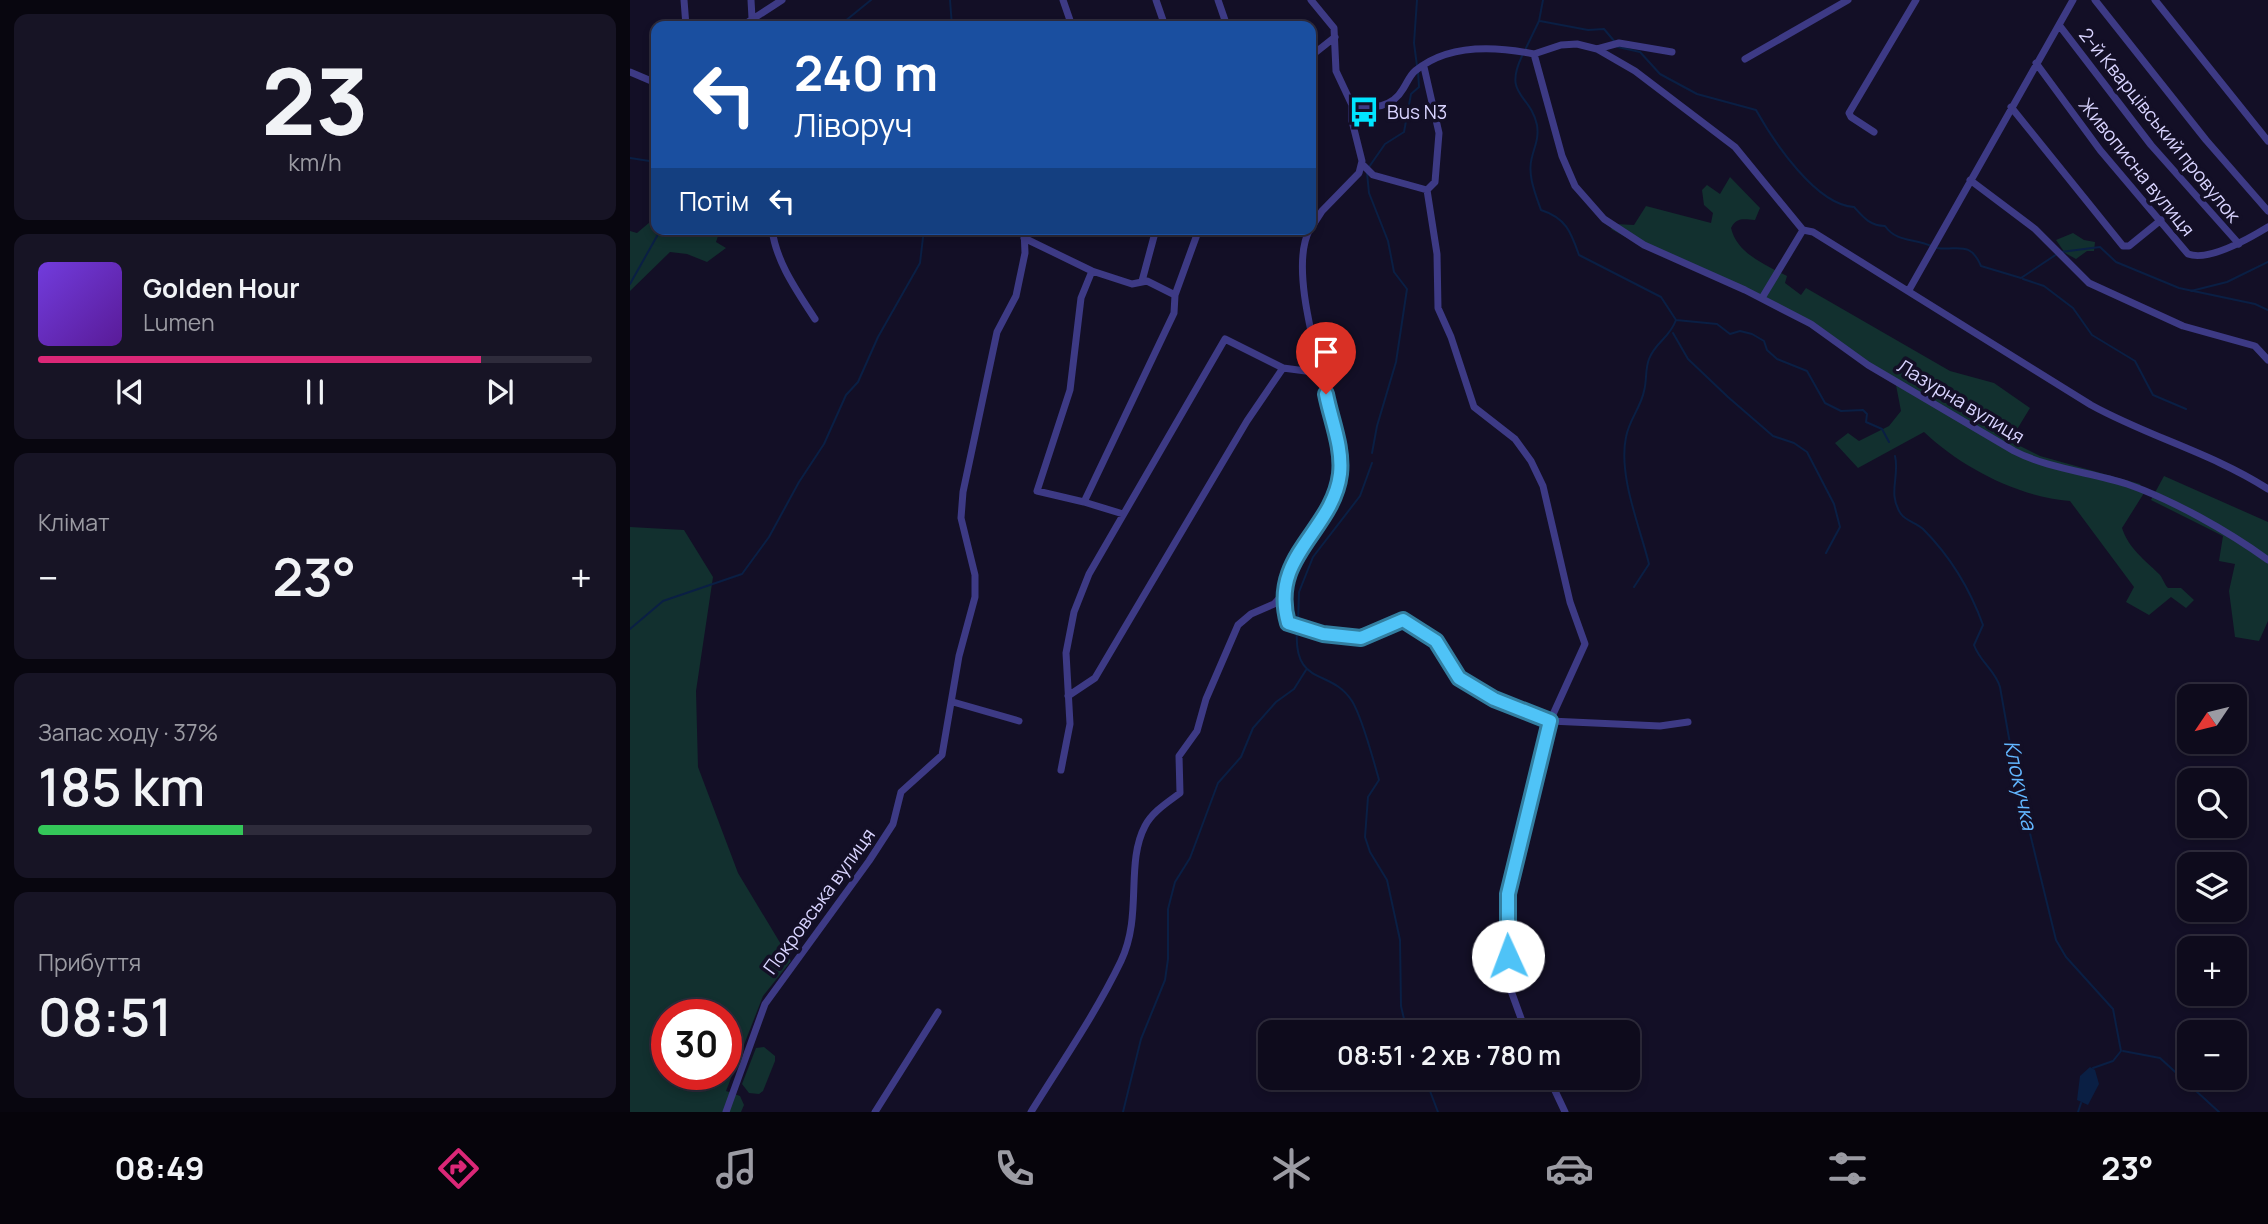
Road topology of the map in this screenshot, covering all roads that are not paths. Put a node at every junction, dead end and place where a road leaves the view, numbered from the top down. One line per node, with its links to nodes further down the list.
1 (684, 0): 14 (street)
2 (751, 0): 13 (street)
3 (782, 0): 13 (street)
4 (1063, 0): 16 (street)
5 (1156, 0): 17 (street)
6 (1218, 0): 18 (street)
7 (1311, 0): 20 (street)
8 (1848, 0): 25 (street)
9 (1916, 0): 32 (street)
10 (2073, 0): 19 (street)
11 (2095, 0): 37 (street)
12 (2155, 0): 33 (street)
13 (752, 18): 15 (street)
14 (686, 21)
15 (748, 21)
16 (1070, 21)
17 (1163, 21)
18 (1225, 21)
19 (2059, 25): 26 (street); 48 (street, 2-й Кварцівський провулок)
20 (1335, 37): 22 (street); 30 (street)
21 (1597, 49): 23 (street); 24 (street); 41 (street)
22 (1316, 52)
23 (1672, 52)
24 (1530, 54): 27 (street); 53 (street, Лазурна вулиця)
25 (1745, 60)
26 (2036, 63): 31 (street); 39 (street, Живописна вулиця)
27 (1419, 69): 30 (street); 36 (street)
28 (630, 72): 29 (street)
29 (651, 81)
30 (1352, 105): 34 (street)
31 (2011, 107): 35 (street); 39 (street)
32 (1874, 132)
33 (2268, 141)
34 (1364, 167): 36 (street); 38 (street)
35 (1970, 180): 51 (street); 55 (street)
36 (1426, 190): 66 (street)
37 (2268, 211)
38 (1316, 220)
39 (2161, 220): 48 (street, Живописна вулиця)
40 (2268, 227): 48 (street, Живописна вулиця)
41 (1803, 230): 51 (street); 53 (street)
42 (773, 235): 54 (street)
43 (1024, 235): 47 (street, Покровська вулиця)
44 (1154, 235): 50 (street)
45 (1197, 235): 52 (street)
46 (1307, 235): 57 (street)
47 (1024, 239): 49 (street); 64 (street, Покровська вулиця)
48 (2239, 244)
49 (1092, 271): 50 (street); 59 (street)
50 (1142, 281): 52 (street)
51 (1909, 290): 58 (street)
52 (1175, 295): 59 (street)
53 (1762, 298): 61 (street, Лазурна вулиця)
54 (815, 319)
55 (2268, 360)
56 (1283, 368): 57 (street); 60 (street); 63 (street)
57 (1321, 373): 62 (street)
58 (2268, 489)
59 (1084, 502): 60 (street)
60 (1123, 514): 63 (street)
61 (2267, 559)
62 (1284, 593): 66 (street); 74 (street)
63 (1068, 696): 68 (street)
64 (953, 702): 65 (street); 72 (street, Покровська вулиця)
65 (1019, 721)
66 (1550, 721): 67 (street); 70 (street)
67 (1688, 722)
68 (1060, 770)
69 (938, 1012): 73 (street)
70 (1522, 1020)
71 (1555, 1090): 75 (street)
72 (726, 1112)
73 (875, 1112)
74 (1031, 1112)
75 (1565, 1112)

